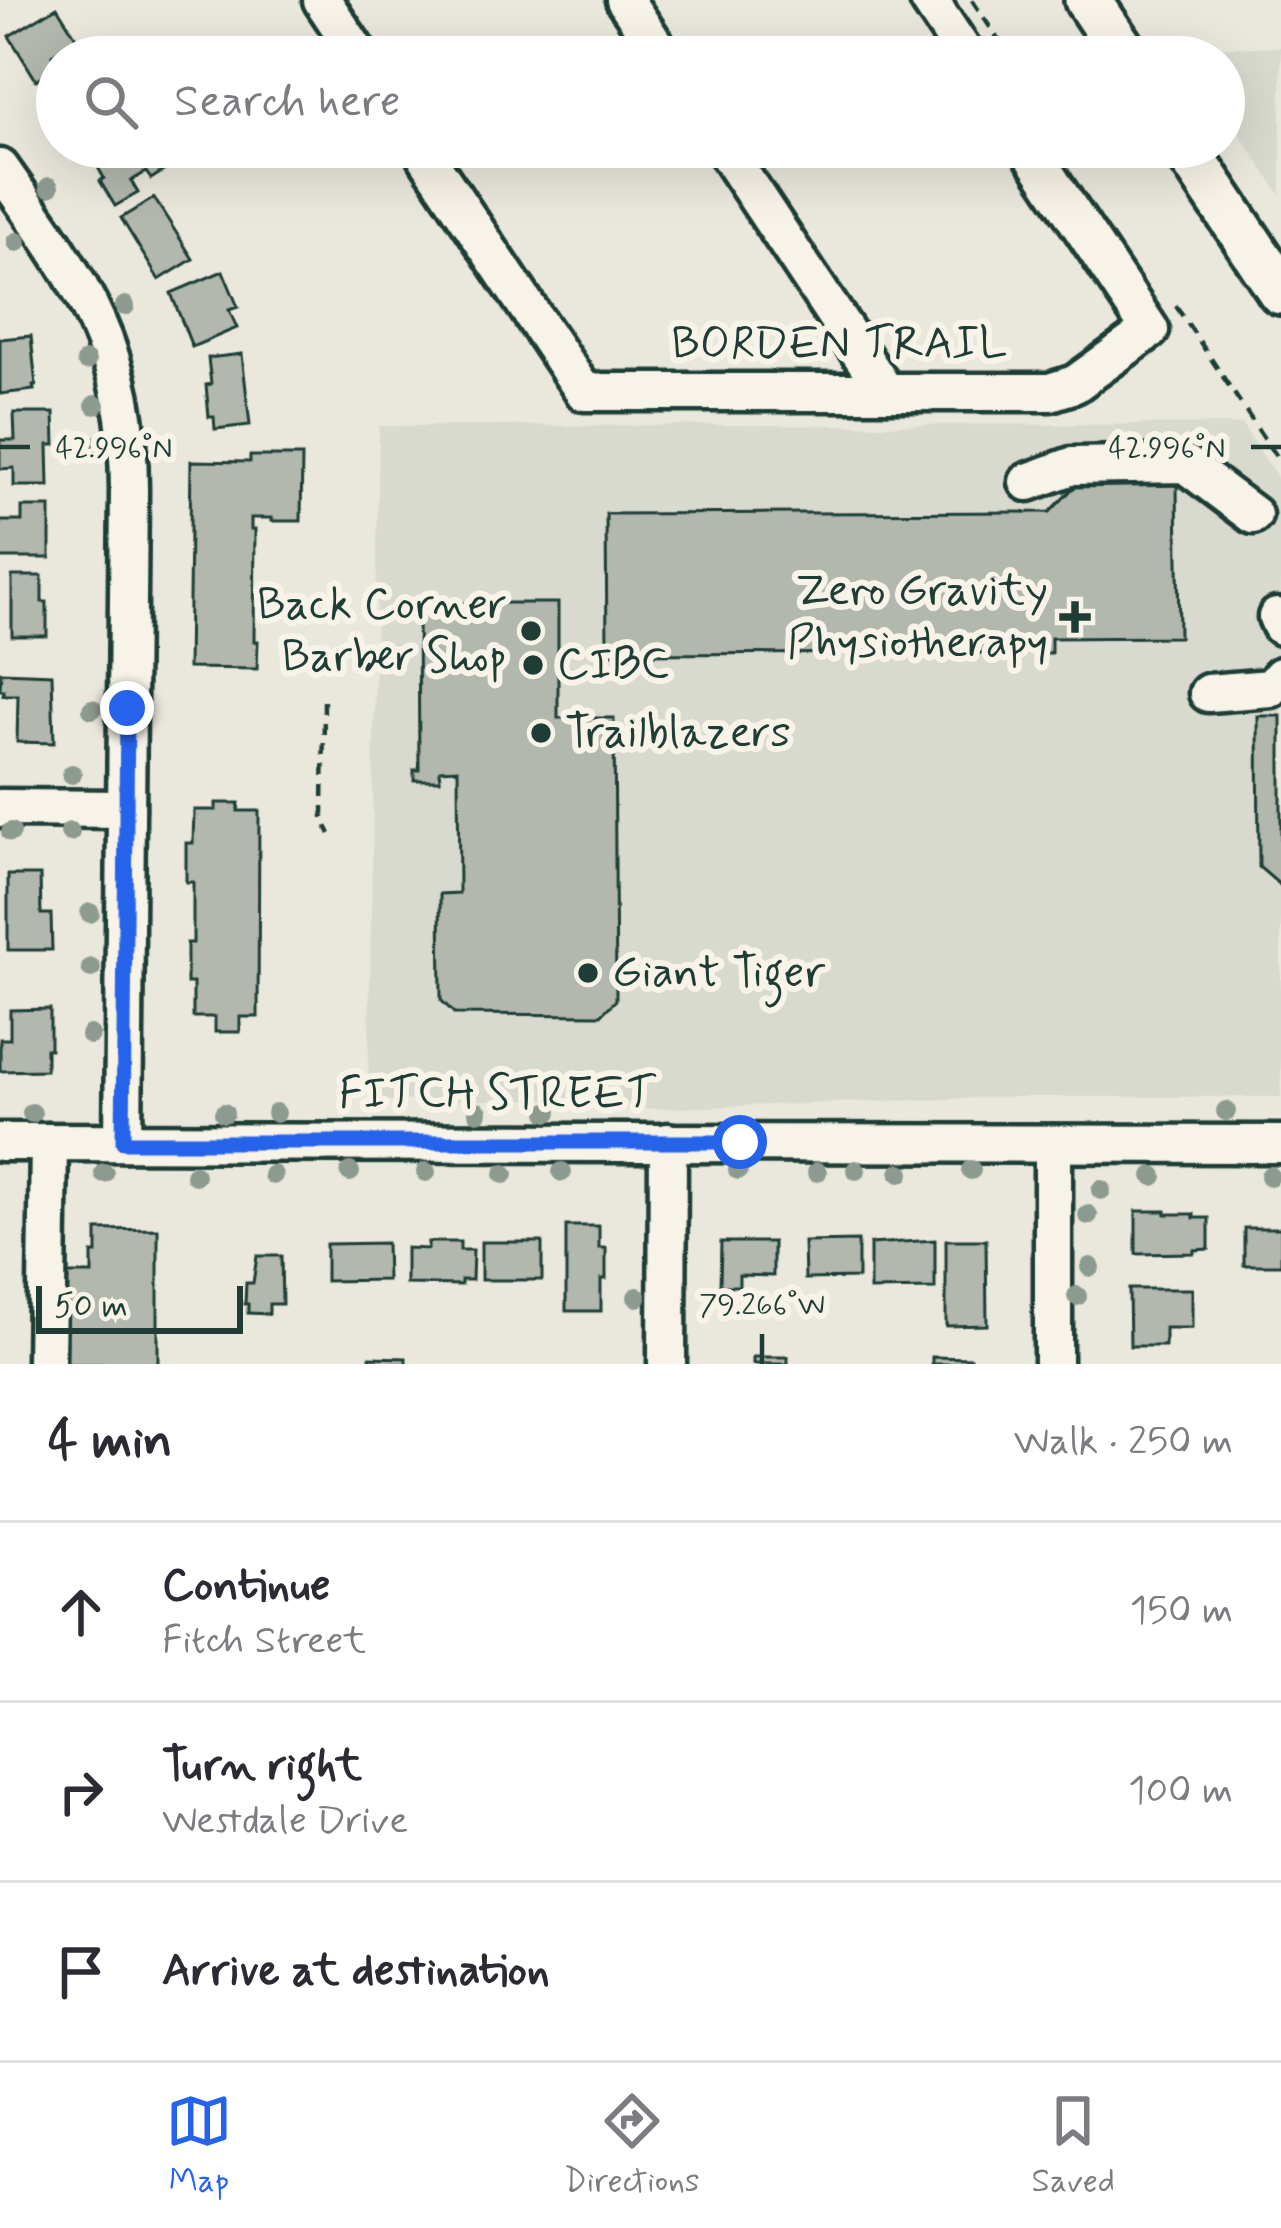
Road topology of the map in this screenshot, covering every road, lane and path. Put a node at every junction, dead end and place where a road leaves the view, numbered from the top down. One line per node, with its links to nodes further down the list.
1 (322, 0): 6 (street)
2 (625, 0): 7 (street)
3 (929, 0): 8 (street)
4 (972, 0): 9 (path)
5 (1088, 0): 10 (main road)
6 (346, 36)
7 (649, 36)
8 (954, 36)
9 (996, 36)
10 (1112, 36)
11 (0, 168): 24 (street)
12 (434, 168): 17 (street, BORDEN TRAIL)
13 (737, 168): 17 (street)
14 (1042, 168): 17 (street, BORDEN TRAIL)
15 (1199, 168): 16 (main road)
16 (1281, 291)
17 (886, 392)
18 (1028, 482): 19 (street)
19 (1253, 515)
20 (1278, 684): 21 (street)
21 (1208, 693)
22 (324, 701): 25 (path)
23 (0, 808): 24 (street)
24 (126, 809): 28 (street)
25 (330, 834)
26 (0, 1142): 27 (street, FITCH STREET)
27 (49, 1142): 28 (street, FITCH STREET); 32 (street)
28 (123, 1142): 29 (street, FITCH STREET)
29 (668, 1142): 30 (street, FITCH STREET); 33 (street)
30 (1053, 1144): 31 (street, FITCH STREET); 34 (street)
31 (1281, 1144)
32 (46, 1364)
33 (667, 1364)
34 (1053, 1364)

